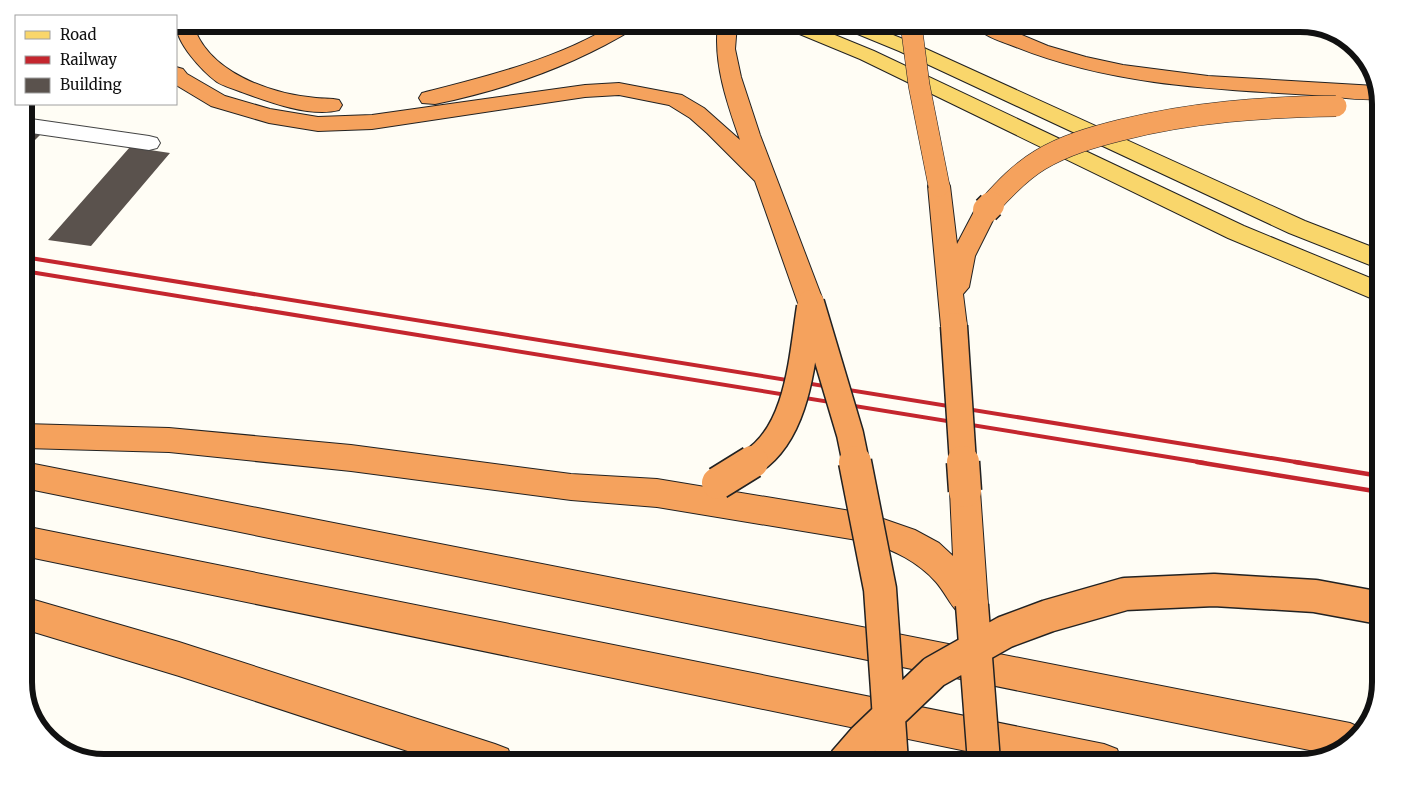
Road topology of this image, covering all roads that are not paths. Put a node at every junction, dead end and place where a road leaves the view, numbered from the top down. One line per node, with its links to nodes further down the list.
1 (188, 33): 2 (highway)
2 (614, 33)
3 (726, 33): 14 (highway)
4 (814, 33): 16 (main road)
5 (872, 33): 15 (main road)
6 (912, 33): 18 (highway, bridge)
7 (1001, 33): 10 (highway)
8 (178, 76): 14 (highway)
9 (1370, 94): 10 (highway)
10 (1330, 97): 11 (highway); 18 (highway, bridge)
11 (1371, 107)
12 (33, 126): 13 (lane)
13 (149, 143)
14 (764, 177): 17 (highway)
15 (1371, 257)
16 (1371, 288)
17 (811, 303): 21 (highway, bridge); 22 (highway, bridge)
18 (953, 314): 24 (highway, bridge)
19 (33, 436): 21 (highway)
20 (33, 477): 27 (highway)
21 (722, 494): 22 (highway)
22 (869, 528): 24 (highway); 30 (highway, bridge)
23 (33, 543): 32 (highway)
24 (972, 605): 31 (highway, bridge)
25 (1372, 606): 29 (highway, bridge)
26 (33, 616): 28 (highway)
27 (1342, 739)
28 (470, 754)
29 (851, 754)
30 (891, 754)
31 (983, 754)
32 (1065, 754)

